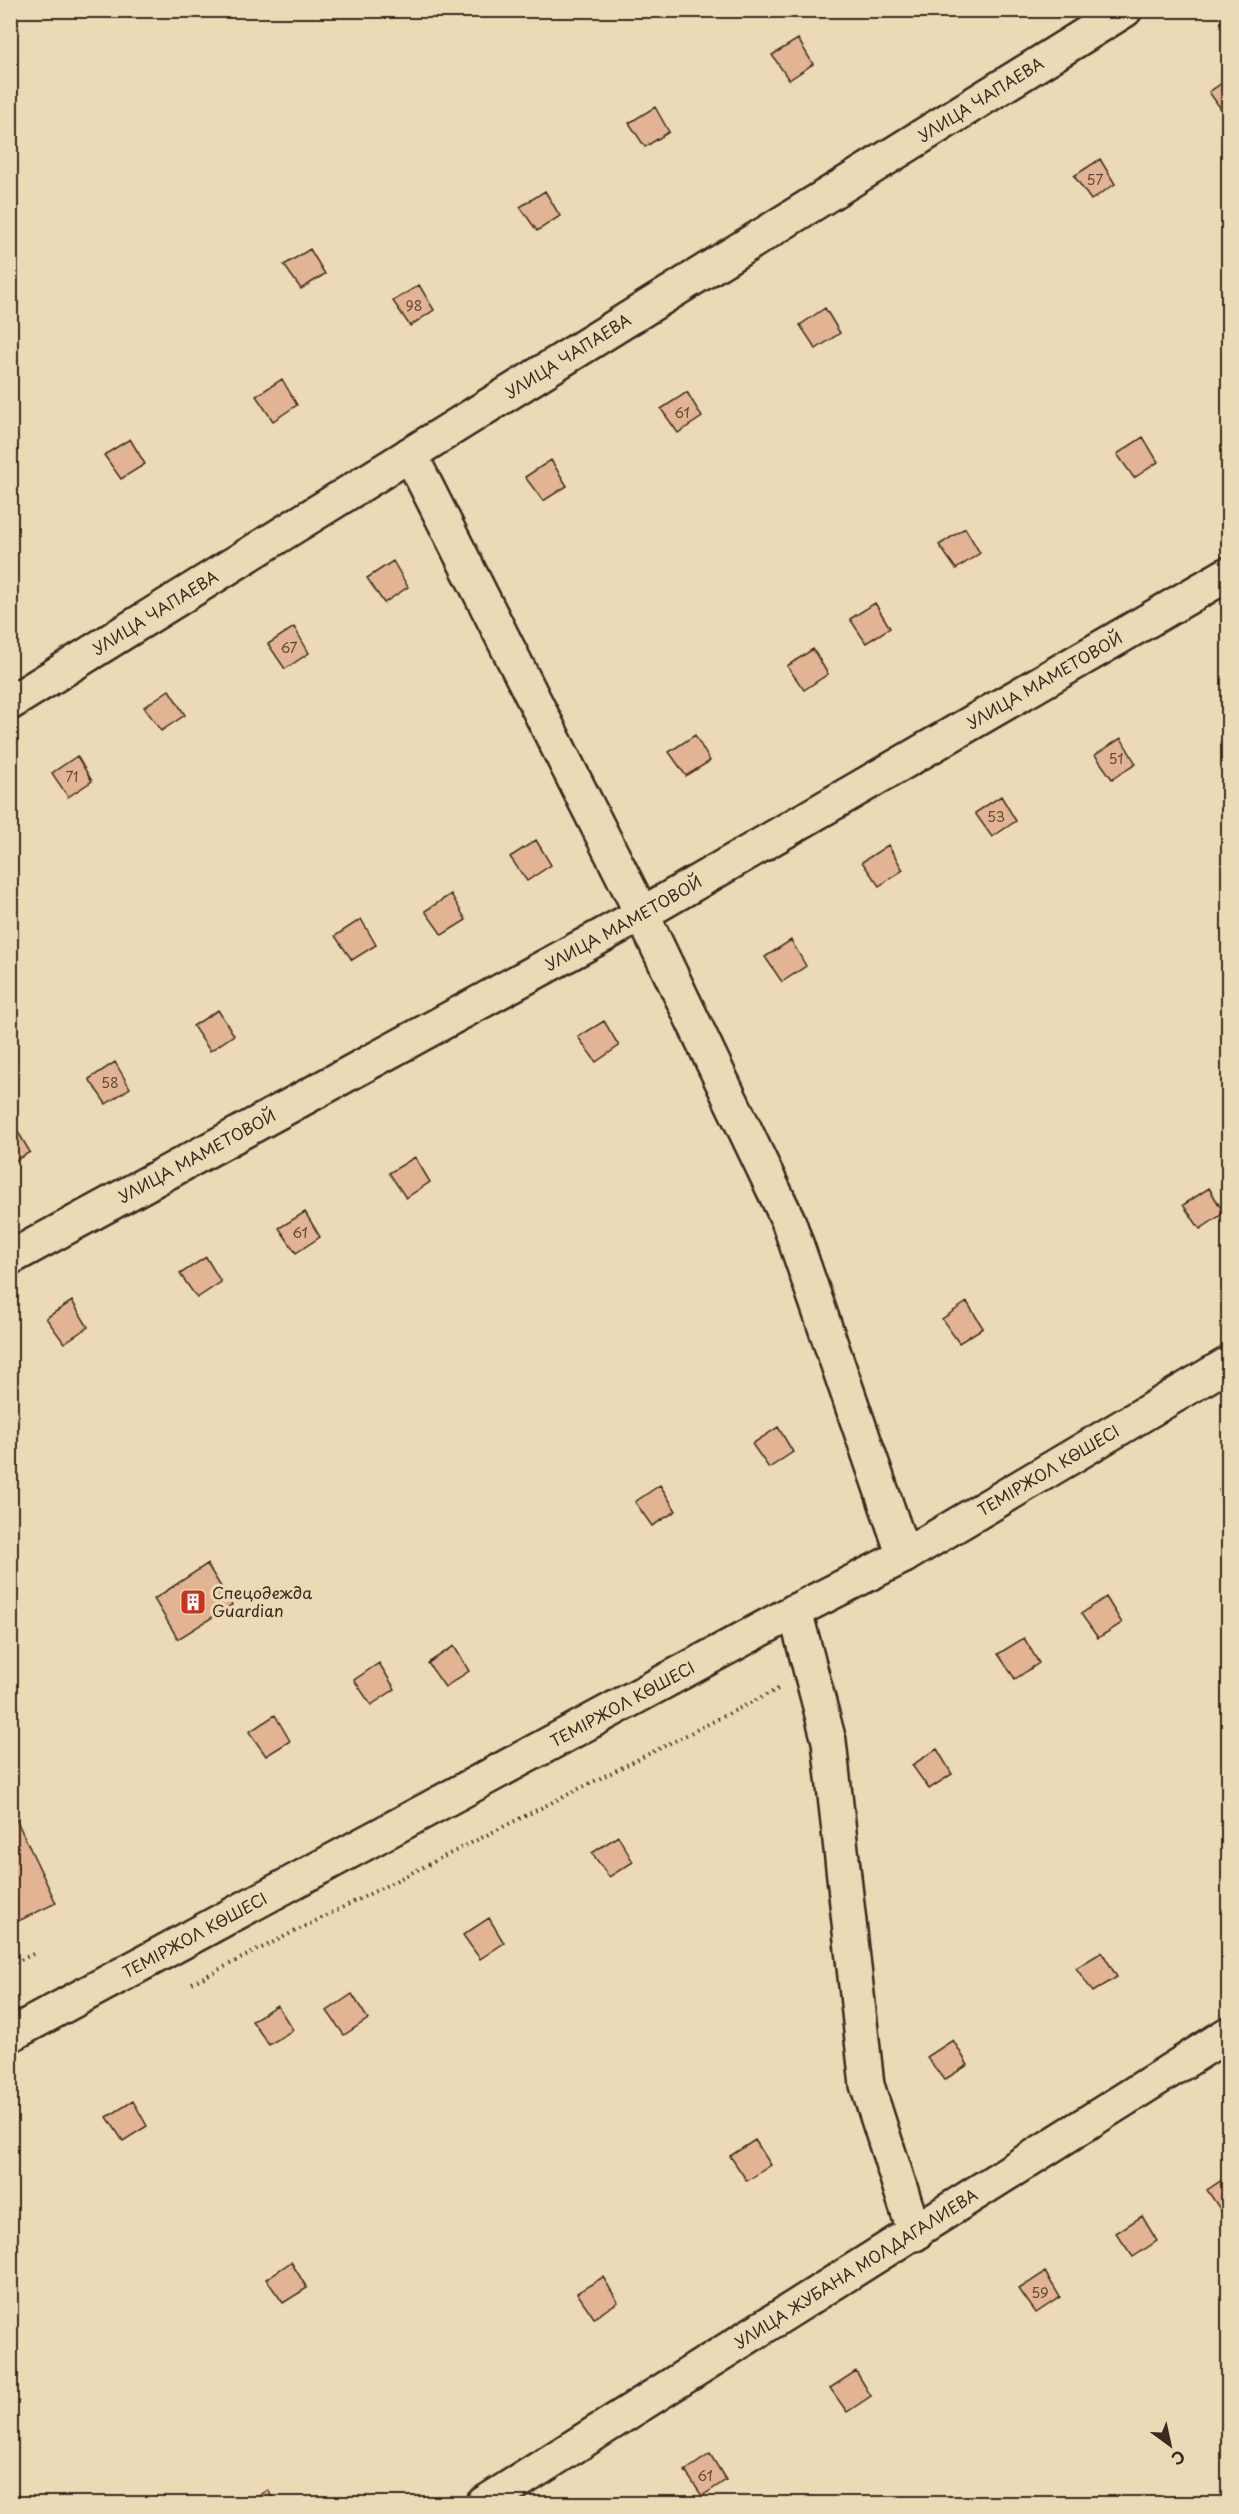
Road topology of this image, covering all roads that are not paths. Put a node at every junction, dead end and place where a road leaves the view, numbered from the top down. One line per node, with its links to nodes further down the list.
1 (1125, 10): 2 (street, УЛИЦА ЧАПАЕВА)
2 (410, 454): 4 (street, УЛИЦА ЧАПАЕВА); 5 (street)
3 (1228, 574): 5 (street, УЛИЦА МАМЕТОВОЙ)
4 (10, 703)
5 (642, 914): 6 (street, УЛИЦА МАМЕТОВОЙ); 8 (street)
6 (10, 1258)
7 (1228, 1364): 8 (street, ТЕМІРЖОЛ КӨШЕСІ)
8 (903, 1556): 9 (street, ТЕМІРЖОЛ КӨШЕСІ)
9 (795, 1611): 11 (street, ТЕМІРЖОЛ КӨШЕСІ); 12 (street)
10 (1228, 2034): 12 (street, УЛИЦА ЖУБАНА МОЛДАГАЛИЕВА)
11 (10, 2035)
12 (915, 2234): 13 (street, УЛИЦА ЖУБАНА МОЛДАГАЛИЕВА)
13 (483, 2504)

